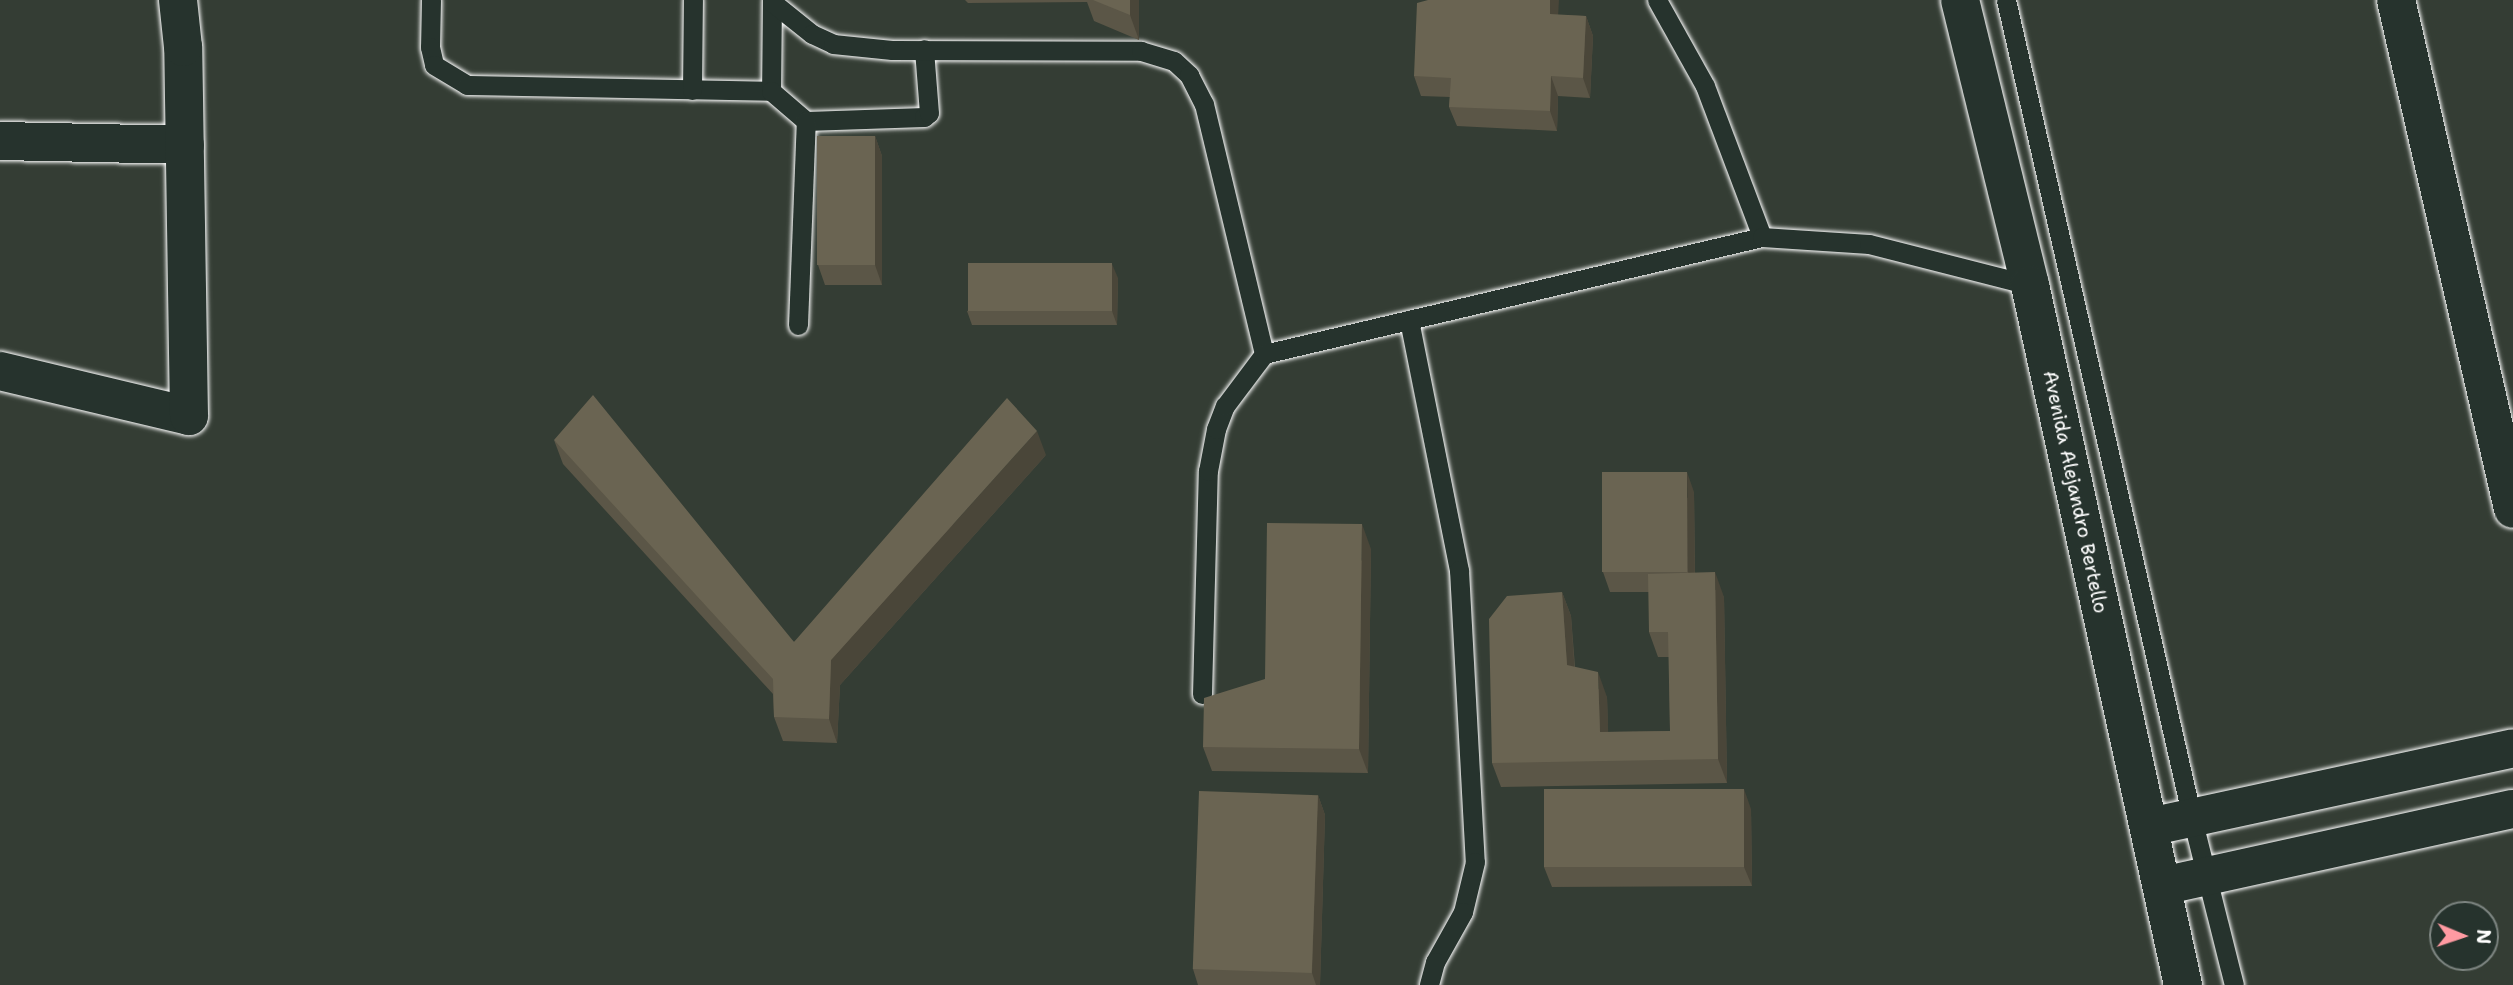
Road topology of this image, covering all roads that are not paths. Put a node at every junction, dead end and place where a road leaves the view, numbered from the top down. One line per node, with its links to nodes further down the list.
1 (178, 0): 14 (street)
2 (431, 0): 10 (lane)
3 (693, 0): 10 (lane)
4 (1657, 0): 15 (lane)
5 (1959, 0): 16 (street, Avenida Alejandro Bertello)
6 (2006, 0): 25 (lane)
7 (2396, 0): 21 (street)
8 (772, 1): 9 (lane); 11 (lane)
9 (924, 50): 12 (lane); 19 (lane)
10 (692, 90): 11 (lane)
11 (771, 91): 12 (lane)
12 (806, 121): 18 (lane)
13 (0, 141): 14 (street)
14 (185, 145): 20 (street)
15 (1762, 237): 16 (lane); 17 (lane)
16 (2030, 285): 26 (street, Avenida Alejandro Bertello)
17 (1409, 320): 19 (lane); 29 (lane)
18 (798, 325)
19 (1264, 354): 22 (lane)
20 (0, 371)
21 (2513, 509)
22 (1202, 694)
23 (2513, 748): 25 (street)
24 (2513, 809): 27 (street)
25 (2192, 818): 26 (street); 27 (lane)
26 (2149, 827): 28 (street, Avenida Alejandro Bertello)
27 (2208, 876): 28 (street); 31 (lane)
28 (2162, 886): 30 (street, Avenida Alejandro Bertello)
29 (1429, 985)
30 (2183, 985)
31 (2234, 985)

